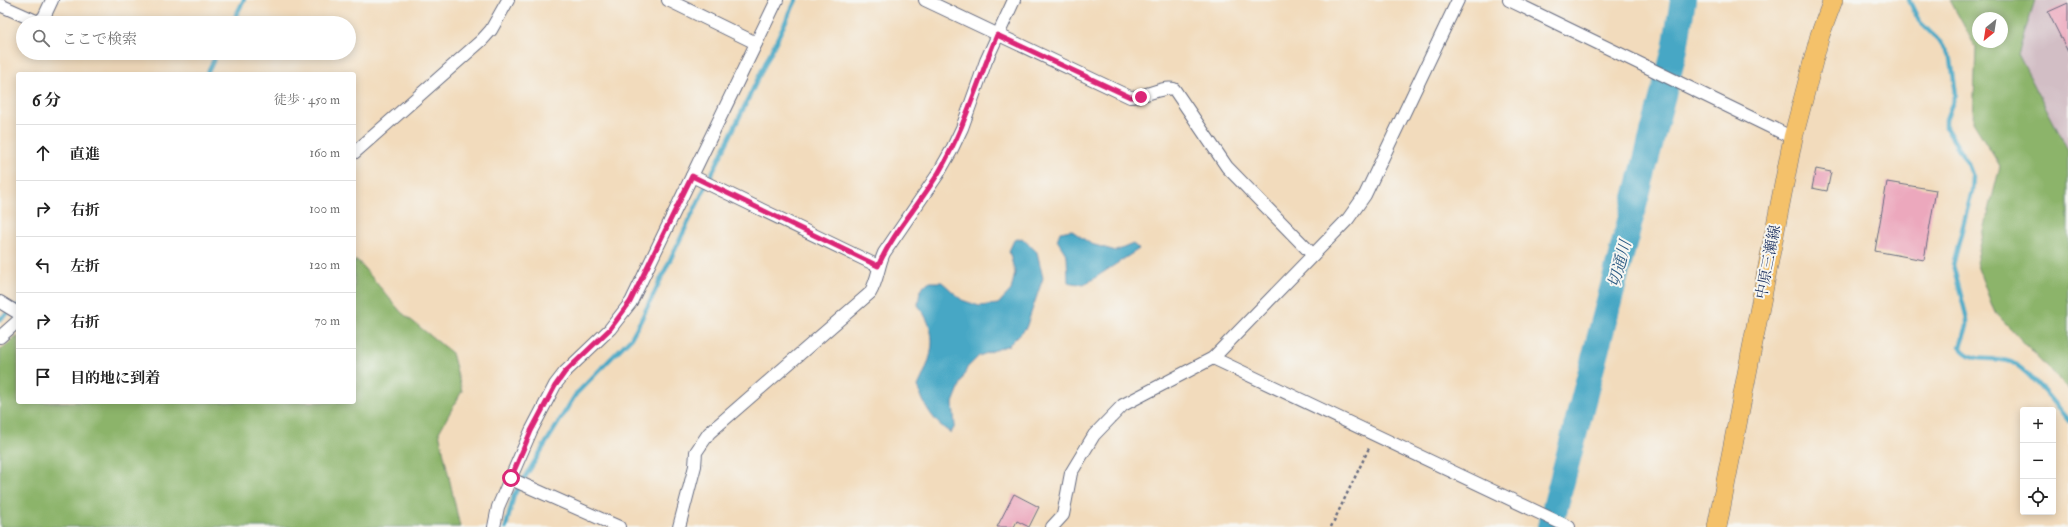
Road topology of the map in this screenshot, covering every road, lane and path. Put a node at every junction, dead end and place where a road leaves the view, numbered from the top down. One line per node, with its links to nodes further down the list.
1 (52, 0): 12 (street)
2 (508, 0): 16 (street)
3 (668, 0): 14 (street)
4 (777, 0): 14 (street)
5 (924, 0): 13 (street)
6 (1014, 0): 13 (street)
7 (1458, 0): 18 (street)
8 (1509, 0): 15 (street)
9 (1833, 0): 15 (main road, 中原三瀬線)
10 (0, 5): 11 (street)
11 (25, 16)
12 (44, 16)
13 (997, 35): 18 (street); 19 (street)
14 (756, 43): 17 (street)
15 (1792, 138): 33 (main road, 中原三瀬線)
16 (356, 152)
17 (692, 176): 19 (street); 26 (street)
18 (1313, 254): 24 (street)
19 (878, 266): 29 (street)
20 (4, 304): 21 (street)
21 (16, 312)
22 (16, 322): 23 (street)
23 (0, 336)
24 (1213, 358): 25 (street); 30 (street)
25 (1375, 435): 31 (path); 32 (street)
26 (511, 478): 27 (street); 28 (street)
27 (494, 527)
28 (618, 527)
29 (679, 527)
30 (1052, 527)
31 (1331, 527)
32 (1568, 527)
33 (1717, 527)

